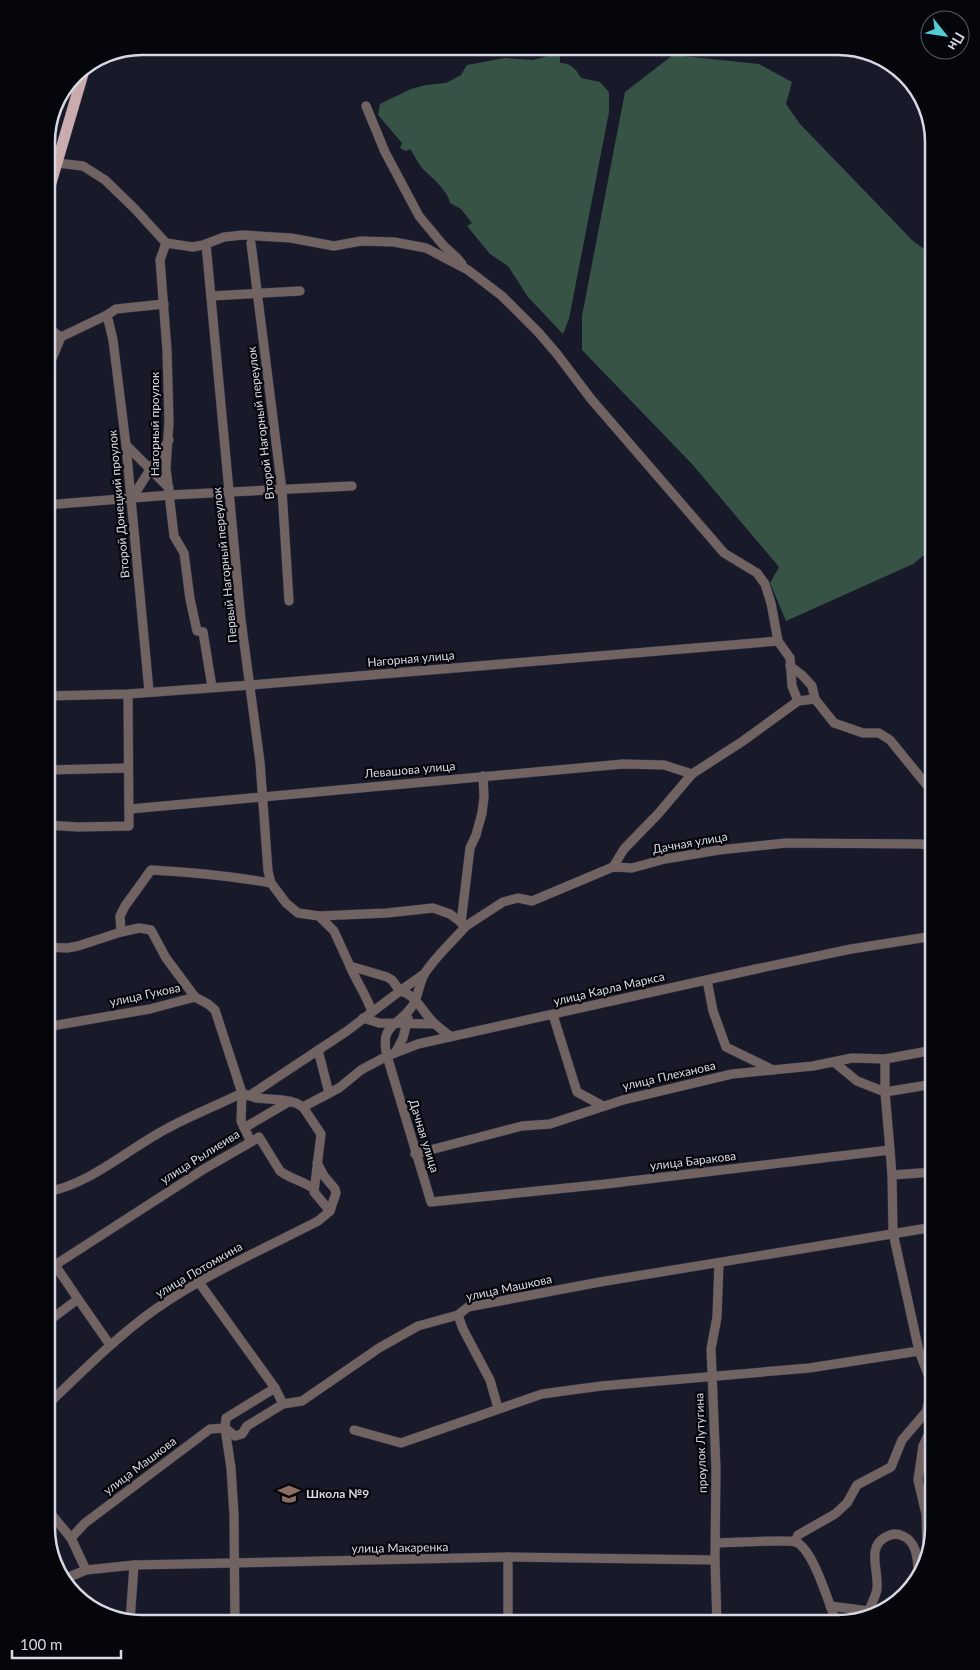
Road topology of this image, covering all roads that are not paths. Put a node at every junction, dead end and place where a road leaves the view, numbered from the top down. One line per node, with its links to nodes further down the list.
1 (80, 82): 3 (main road)
2 (366, 106): 8 (street)
3 (55, 158)
4 (55, 161): 5 (street)
5 (166, 243): 7 (street); 12 (street, Нагорный проулок)
6 (251, 243): 10 (street, Второй Нагорный переулок)
7 (206, 244): 8 (street); 11 (street, Первый Нагорный переулок)
8 (464, 268): 30 (street)
9 (300, 291): 10 (street)
10 (258, 293): 11 (street); 24 (street, Второй Нагорный переулок)
11 (211, 296): 26 (street, Первый Нагорный переулок)
12 (164, 304): 13 (street); 18 (street, Нагорный проулок)
13 (107, 315): 15 (street); 19 (street, Второй Донецкий проулок)
14 (55, 333): 15 (street)
15 (61, 337): 16 (street); 17 (street)
16 (55, 341)
17 (55, 351)
18 (169, 440): 20 (street); 25 (street, Нагорный проулок)
19 (126, 445): 21 (street); 27 (street, Второй Донецкий проулок)
20 (159, 456): 21 (street); 22 (street)
21 (140, 459): 22 (street)
22 (150, 470): 25 (street); 27 (street)
23 (352, 486): 24 (street)
24 (282, 490): 26 (street); 29 (street, Второй Нагорный переулок)
25 (169, 492): 26 (street); 27 (street); 33 (street, Нагорный проулок)
26 (230, 493): 32 (street, Первый Нагорный переулок)
27 (132, 498): 28 (street); 34 (street, Второй Донецкий проулок)
28 (55, 504)
29 (289, 601)
30 (778, 641): 31 (street); 32 (street, Нагорная улица)
31 (790, 666): 37 (street); 38 (street)
32 (251, 685): 33 (street, Нагорная улица); 44 (street, Первый Нагорный переулок)
33 (212, 687): 34 (street, Нагорная улица)
34 (149, 691): 36 (street, Нагорная улица)
35 (55, 694): 36 (street, Нагорная улица)
36 (128, 694): 39 (street)
37 (816, 699): 38 (street); 43 (street)
38 (798, 701): 41 (street)
39 (128, 768): 40 (street); 45 (street)
40 (55, 770)
41 (692, 774): 42 (street, Левашова улица); 48 (street)
42 (483, 776): 44 (street, Левашова улица); 51 (street)
43 (925, 783)
44 (263, 796): 45 (street, Левашова улица); 49 (street, Первый Нагорный переулок)
45 (130, 809): 46 (street)
46 (55, 826)
47 (925, 845): 48 (street, Дачная улица)
48 (612, 867): 51 (street, Дачная улица)
49 (270, 884): 50 (street); 52 (street)
50 (319, 916): 51 (street); 55 (street)
51 (463, 925): 56 (street, Дачная улица)
52 (121, 932): 54 (street); 59 (street)
53 (925, 937): 57 (street, улица Карла Маркса)
54 (55, 947)
55 (350, 966): 58 (street); 61 (street)
56 (424, 974): 58 (street); 60 (street, Дачная улица)
57 (707, 980): 63 (street, улица Карла Маркса); 77 (street)
58 (400, 991): 60 (street); 61 (street)
59 (195, 997): 69 (street, улица Гукова); 81 (street, улица Гукова)
60 (416, 1000): 62 (street, Дачная улица); 68 (street)
61 (374, 1010): 64 (street); 65 (street)
62 (410, 1010): 66 (street, Дачная улица); 67 (street)
63 (553, 1014): 71 (street, улица Карла Маркса); 83 (street)
64 (363, 1018): 65 (street); 72 (street)
65 (379, 1023): 66 (street); 70 (street)
66 (393, 1023): 67 (street); 70 (street, Дачная улица)
67 (408, 1023): 68 (street); 74 (street)
68 (435, 1024): 71 (street)
69 (55, 1025)
70 (385, 1036): 74 (street, Дачная улица)
71 (450, 1036): 74 (street, улица Карла Маркса)
72 (318, 1050): 80 (street); 81 (street)
73 (925, 1051): 75 (street, улица Плеханова)
74 (391, 1054): 80 (street, улица Карла Маркса); 88 (street, Дачная улица)
75 (885, 1058): 76 (street, улица Плеханова); 79 (street)
76 (834, 1062): 77 (street, улица Плеханова); 79 (street)
77 (773, 1070): 83 (street, улица Плеханова)
78 (925, 1085): 79 (street)
79 (885, 1092): 87 (street)
80 (329, 1093): 84 (street, улица Карла Маркса)
81 (245, 1095): 82 (street); 85 (street, улица Рылиеива); 93 (street)
82 (290, 1101): 84 (street); 85 (street)
83 (603, 1106): 88 (street, улица Плеханова)
84 (303, 1107): 89 (street)
85 (244, 1128): 86 (street, улица Рылиеива)
86 (251, 1142): 92 (street); 100 (street, улица Рылиеива)
87 (890, 1150): 91 (street); 94 (street, улица Баракова)
88 (415, 1154): 94 (street, Дачная улица)
89 (318, 1163): 92 (street); 95 (street)
90 (925, 1173): 91 (street)
91 (892, 1175): 97 (street)
92 (314, 1189): 95 (street)
93 (55, 1191)
94 (431, 1202)
95 (330, 1211): 99 (street, улица Потомкина)
96 (925, 1228): 97 (street, улица Машкова)
97 (893, 1233): 98 (street, улица Машкова); 104 (street)
98 (719, 1263): 101 (street, улица Машкова); 106 (street, проулок Лутугина)
99 (198, 1281): 103 (street, улица Потомкина); 107 (street)
100 (78, 1299): 102 (street); 103 (street)
101 (458, 1314): 109 (street, улица Машкова); 110 (street)
102 (55, 1316)
103 (110, 1345): 108 (street, улица Потомкина)
104 (919, 1350): 105 (street); 106 (street)
105 (925, 1366)
106 (711, 1376): 110 (street); 119 (street, проулок Лутугина)
107 (275, 1388): 109 (street); 112 (street)
108 (55, 1397)
109 (283, 1404): 112 (street, улица Машкова)
110 (498, 1408): 113 (street)
111 (925, 1418): 118 (street)
112 (225, 1428): 117 (street, улица Машкова); 123 (street)
113 (354, 1430)
114 (925, 1442): 115 (street)
115 (925, 1510)
116 (55, 1519): 117 (street)
117 (71, 1538): 125 (street)
118 (796, 1542): 119 (street); 127 (street)
119 (716, 1543): 121 (street, проулок Лутугина)
120 (508, 1557): 121 (street, улица Макаренка); 123 (street, улица Макаренка); 132 (street)
121 (715, 1560): 133 (street, проулок Лутугина)
122 (918, 1562): 128 (street)
123 (236, 1563): 124 (street, улица Макаренка); 131 (street)
124 (134, 1565): 125 (street, улица Макаренка); 130 (street)
125 (86, 1570): 126 (street, улица Макаренка)
126 (70, 1576)
127 (830, 1606): 129 (street); 134 (street)
128 (873, 1607)
129 (862, 1612)
130 (130, 1614)
131 (236, 1615)
132 (508, 1615)
133 (717, 1615)
134 (834, 1615)

